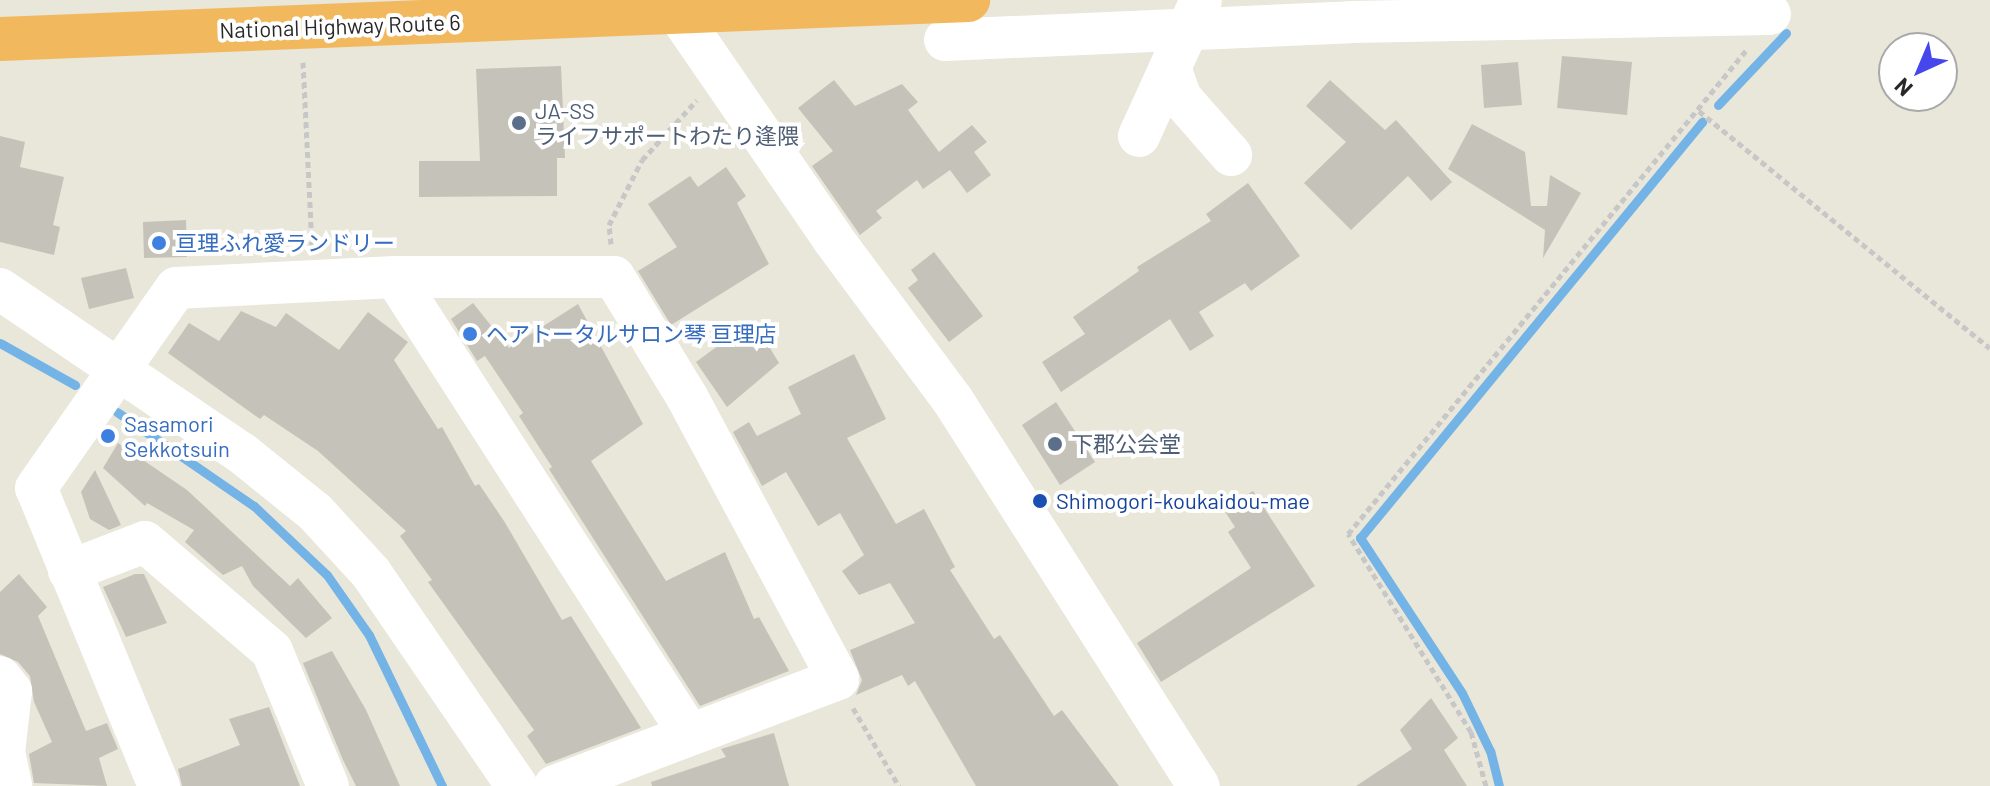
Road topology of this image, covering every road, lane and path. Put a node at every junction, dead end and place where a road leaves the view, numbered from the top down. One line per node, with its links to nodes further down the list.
1 (968, 0): 2 (highway, National Highway Route 6)
2 (672, 6): 5 (highway, National Highway Route 6); 28 (street)
3 (1770, 14): 4 (street); 9 (path)
4 (1186, 33): 6 (street); 10 (street); 11 (street)
5 (0, 39)
6 (945, 40)
7 (303, 61): 14 (path)
8 (699, 98): 13 (path)
9 (1699, 111): 16 (path); 29 (path)
10 (1139, 136)
11 (1231, 155)
12 (395, 277): 13 (street); 14 (street); 21 (street)
13 (614, 277): 20 (street)
14 (313, 281): 17 (street)
15 (0, 289): 17 (street)
16 (1990, 348)
17 (118, 371): 18 (street); 25 (street)
18 (69, 571): 23 (street); 24 (street)
19 (0, 677): 22 (street)
20 (838, 679): 21 (street); 27 (path)
21 (688, 732): 26 (street)
22 (11, 786)
23 (159, 786)
24 (328, 786)
25 (517, 786)
26 (555, 786)
27 (899, 786)
28 (1199, 786)
29 (1486, 786)

